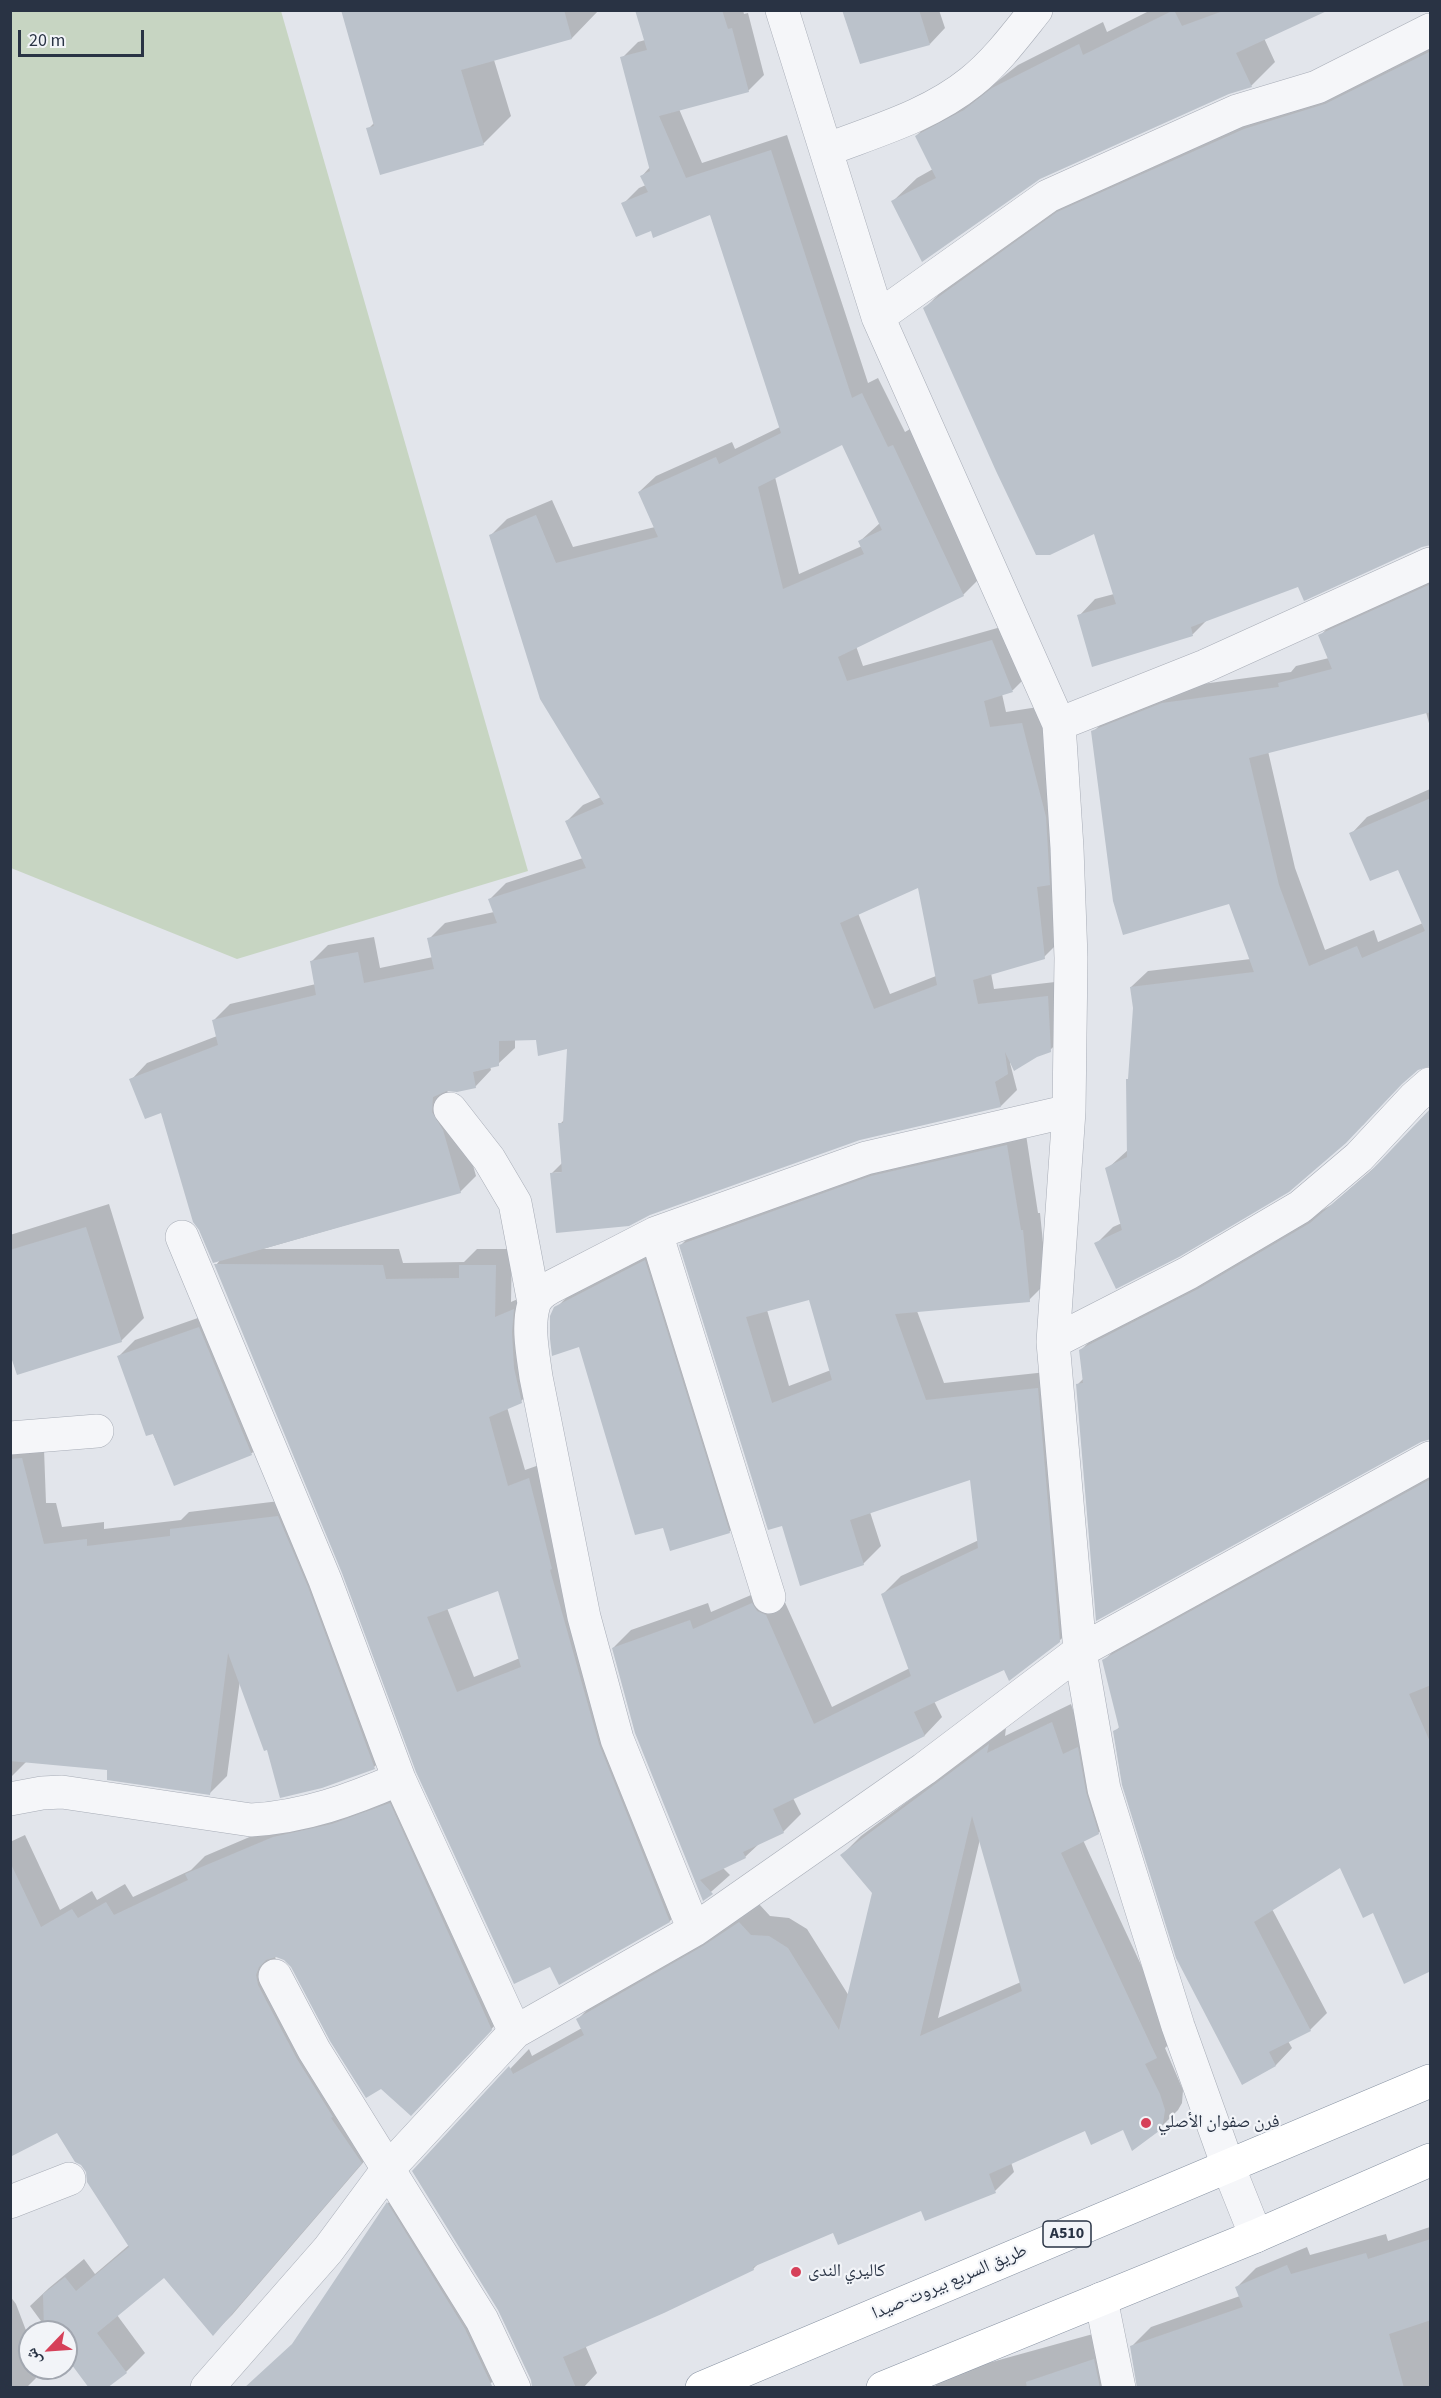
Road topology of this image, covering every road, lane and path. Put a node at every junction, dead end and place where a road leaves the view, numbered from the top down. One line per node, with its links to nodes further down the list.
1 (782, 10): 4 (street)
2 (1036, 10): 4 (street)
3 (1431, 30): 5 (street)
4 (826, 150): 5 (street)
5 (878, 317): 7 (street)
6 (1431, 564): 7 (street)
7 (1059, 724): 10 (street)
8 (1431, 1084): 14 (street)
9 (450, 1109): 13 (street)
10 (1069, 1110): 11 (street); 14 (street)
11 (656, 1233): 13 (street); 18 (street)
12 (182, 1237): 20 (street)
13 (534, 1303): 22 (street)
14 (1053, 1342): 19 (street)
15 (97, 1431): 16 (street)
16 (10, 1438)
17 (1431, 1458): 19 (street)
18 (770, 1597)
19 (1080, 1651): 22 (street); 27 (street)
20 (399, 1779): 21 (street); 24 (street)
21 (10, 1799)
22 (694, 1930): 24 (street)
23 (275, 1977): 28 (street)
24 (515, 2032): 28 (street)
25 (1431, 2081): 27 (highway, طريق السريع بيروت-صيدا / A510)
26 (1431, 2160): 31 (highway)
27 (1228, 2166): 31 (street); 35 (highway, طريق السريع بيروت-صيدا / A510)
28 (388, 2169): 33 (street); 34 (street)
29 (69, 2179): 30 (street)
30 (10, 2202)
31 (1256, 2236): 32 (highway)
32 (1101, 2299): 36 (highway); 37 (street)
33 (207, 2388)
34 (514, 2388)
35 (702, 2388)
36 (883, 2388)
37 (1119, 2388)

